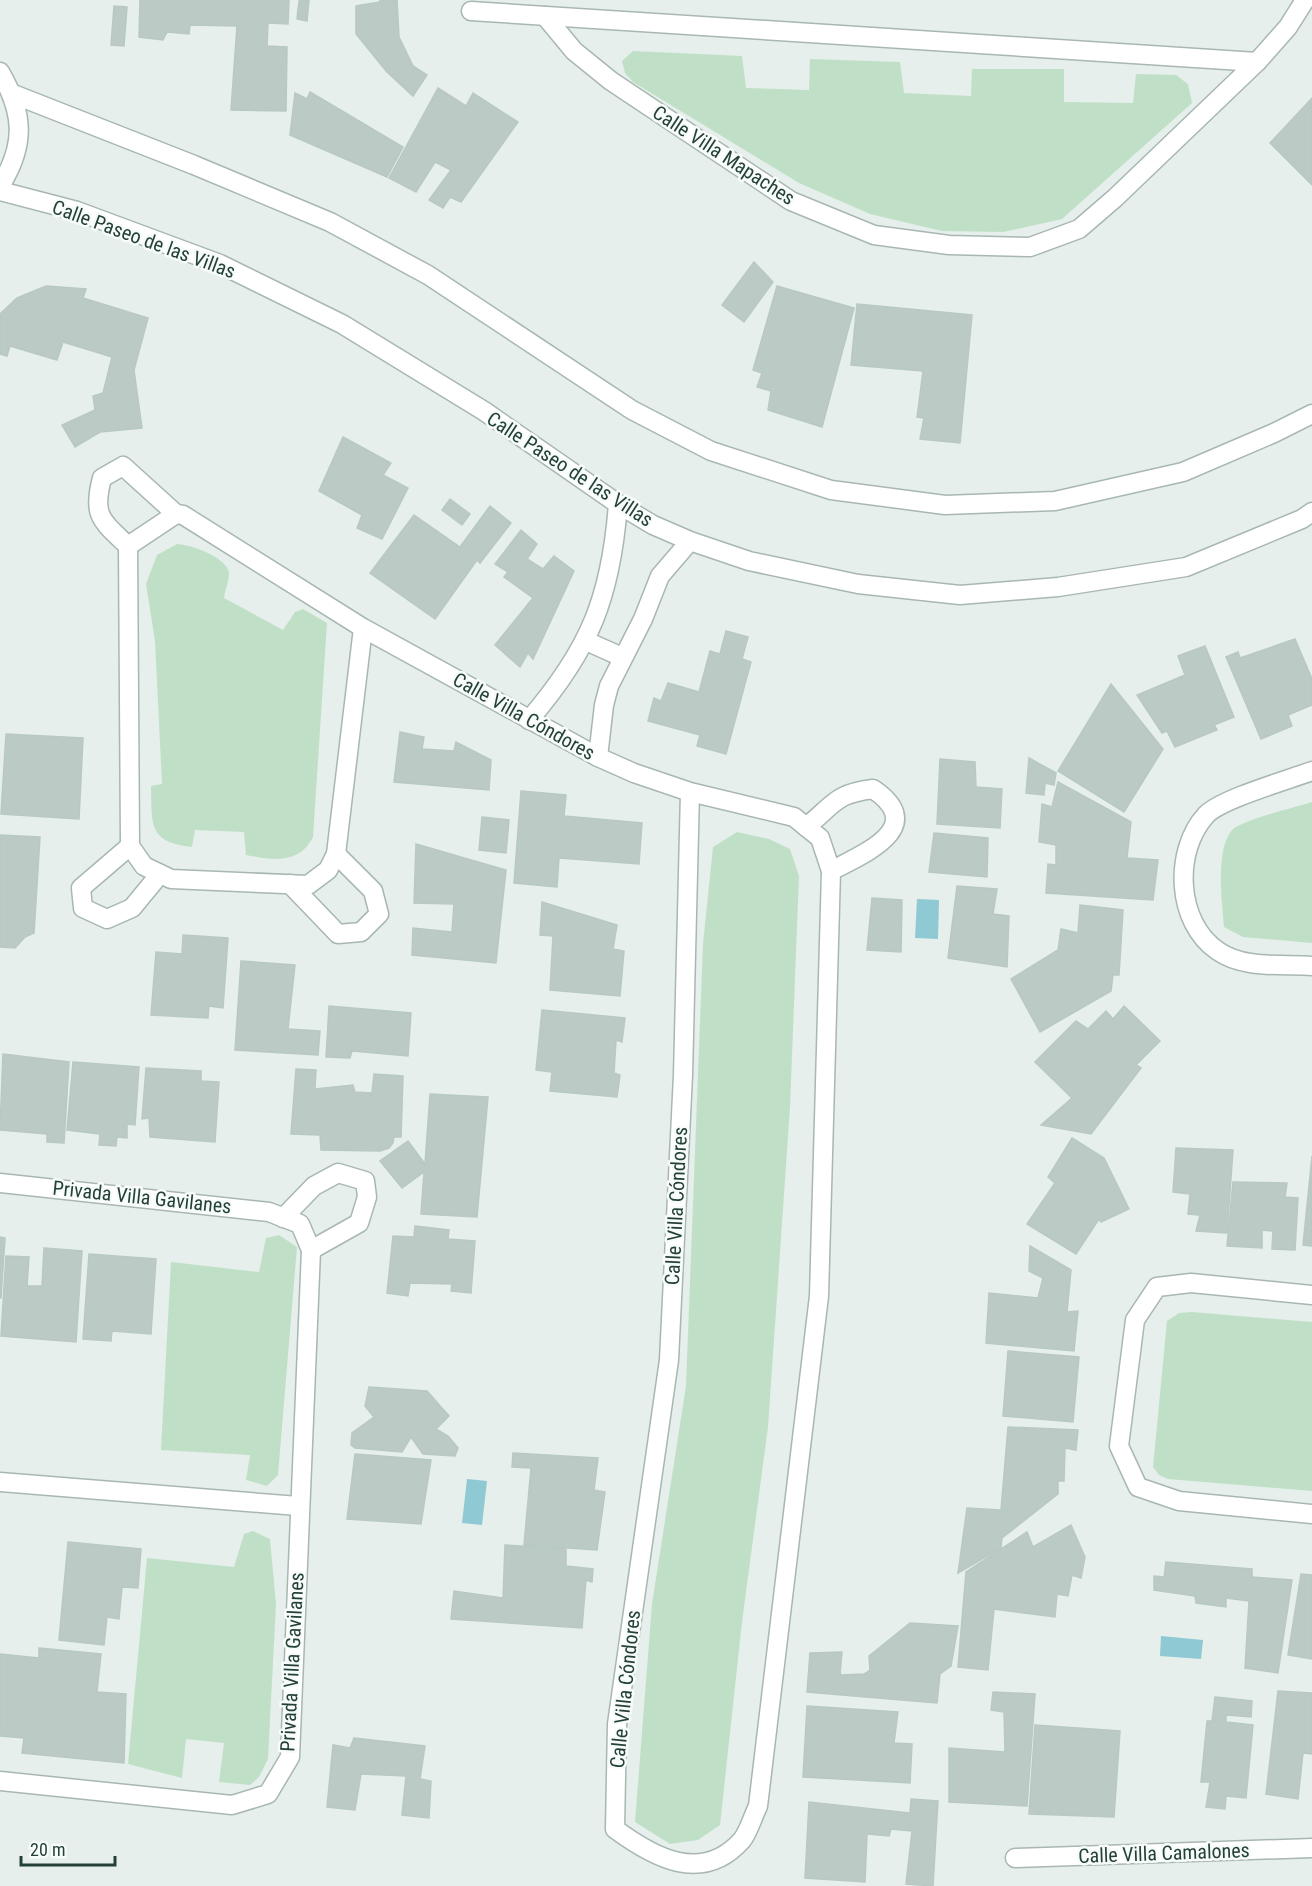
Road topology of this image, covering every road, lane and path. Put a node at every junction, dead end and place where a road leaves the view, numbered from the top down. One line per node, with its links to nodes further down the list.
1 (1305, 0): 4 (street, Calle Villa Mapaches)
2 (471, 11): 3 (street)
3 (545, 16): 4 (street); 4 (street, Calle Villa Mapaches)
4 (1257, 62)
5 (0, 72): 6 (street)
6 (13, 94): 7 (street); 9 (street)
7 (0, 186)
8 (0, 191): 10 (street, Calle Paseo de las Villas)
9 (1312, 414)
10 (618, 504): 13 (street, Calle Paseo de las Villas); 16 (street)
11 (1312, 512): 13 (street, Calle Paseo de las Villas)
12 (176, 514): 14 (street); 14 (street, Calle Villa Cóndores); 15 (street, Calle Villa Cóndores)
13 (690, 542): 17 (street)
14 (128, 546): 23 (street)
15 (363, 628): 18 (street, Calle Villa Cóndores); 24 (street)
16 (586, 641): 17 (street); 18 (street)
17 (622, 657): 19 (street)
18 (529, 720): 19 (street, Calle Villa Cóndores)
19 (598, 757): 21 (street, Calle Villa Cóndores)
20 (1312, 771): 28 (street)
21 (690, 792): 22 (street, Calle Villa Cóndores); 25 (street, Calle Villa Cóndores)
22 (806, 827): 25 (street, Calle Villa Cóndores); 25 (street)
23 (130, 846): 26 (street); 26 (street)
24 (336, 854): 27 (street); 27 (street)
25 (831, 871)
26 (160, 874): 27 (street)
27 (290, 884)
28 (1312, 966)
29 (0, 1183): 30 (street, Privada Villa Gavilanes)
30 (283, 1218): 31 (street, Privada Villa Gavilanes); 31 (street)
31 (311, 1250): 34 (street, Privada Villa Gavilanes)
32 (1312, 1295): 35 (street)
33 (0, 1482): 34 (street)
34 (298, 1506): 36 (street, Privada Villa Gavilanes)
35 (1312, 1514)
36 (0, 1782)
37 (1312, 1848): 38 (street, Calle Villa Camalones)
38 (1015, 1858)

